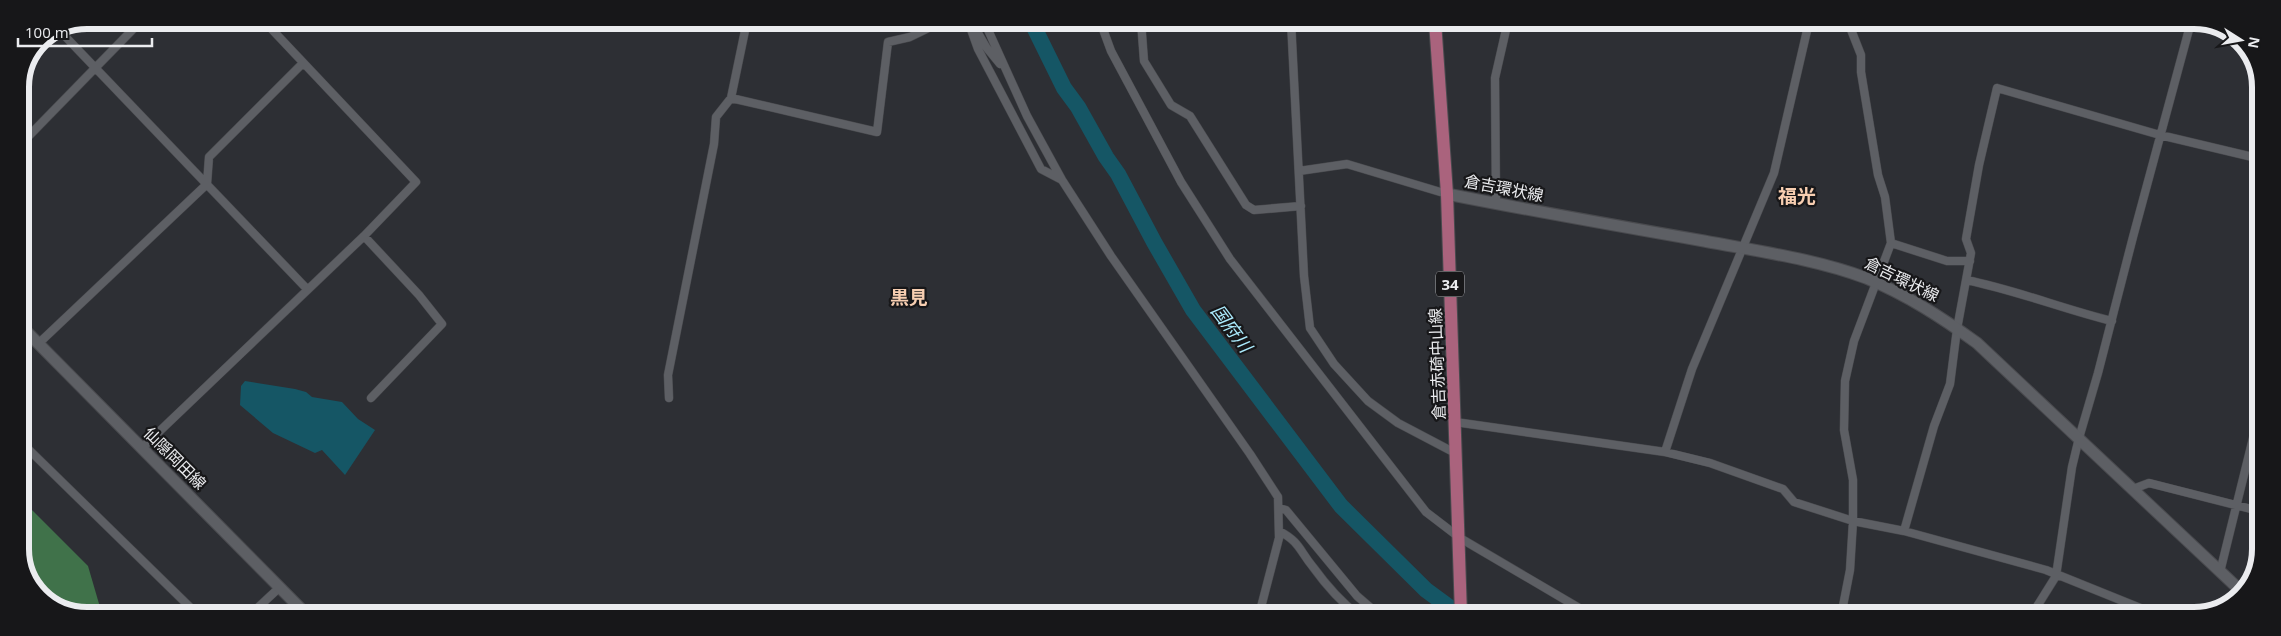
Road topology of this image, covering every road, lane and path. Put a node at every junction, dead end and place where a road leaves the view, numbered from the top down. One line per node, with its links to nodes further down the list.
1 (134, 29): 19 (street)
2 (270, 29): 17 (street)
3 (744, 29): 20 (street)
4 (926, 29): 20 (street)
5 (971, 29): 25 (street)
6 (974, 29): 18 (street)
7 (988, 29): 18 (street)
8 (1103, 29): 57 (street)
9 (1142, 29): 29 (street)
10 (1291, 29): 24 (street)
11 (1437, 29): 27 (main road, 倉吉赤碕中山線 / 34)
12 (1506, 29): 28 (street)
13 (1807, 29): 32 (street)
14 (1851, 29): 31 (street)
15 (2189, 29): 21 (street)
16 (63, 34): 19 (street)
17 (302, 64): 26 (street); 30 (street)
18 (1004, 66): 25 (street)
19 (97, 68): 22 (street); 26 (street)
20 (730, 98): 42 (street)
21 (2160, 134): 23 (street); 33 (street); 37 (street)
22 (29, 136)
23 (2252, 157)
24 (1299, 171): 27 (street); 29 (street)
25 (1062, 180): 52 (street)
26 (207, 184): 36 (street); 40 (street)
27 (1447, 194): 28 (main road, 倉吉環状線); 43 (main road, 倉吉赤碕中山線 / 34)
28 (1496, 203): 32 (main road, 倉吉環状線)
29 (1301, 206): 49 (street)
30 (364, 236): 36 (street); 41 (street)
31 (1891, 243): 33 (street); 35 (street)
32 (1743, 249): 35 (main road, 倉吉環状線); 48 (street)
33 (1970, 262): 34 (street)
34 (1966, 280): 37 (street); 38 (street)
35 (1877, 283): 38 (main road, 倉吉環状線); 54 (street)
36 (307, 289): 46 (street)
37 (2112, 320): 44 (street)
38 (1958, 329): 44 (main road, 倉吉環状線); 56 (street)
39 (29, 334): 40 (main road, 仙隠岡田線)
40 (38, 344): 46 (main road, 仙隠岡田線)
41 (371, 398)
42 (669, 398)
43 (1456, 422): 48 (street); 49 (main road, 倉吉赤碕中山線 / 34)
44 (2079, 438): 50 (main road, 倉吉環状線); 59 (street)
45 (2252, 445): 51 (street)
46 (142, 448): 60 (main road, 仙隠岡田線)
47 (29, 450): 62 (street)
48 (1665, 452): 54 (street)
49 (1457, 454): 57 (main road, 倉吉赤碕中山線 / 34)
50 (2133, 489): 51 (street); 58 (main road, 倉吉環状線)
51 (2236, 506): 53 (street); 58 (street)
52 (1279, 508): 55 (street); 67 (street)
53 (2252, 509)
54 (1853, 520): 56 (street); 70 (street)
55 (1279, 531): 65 (street); 66 (street)
56 (1904, 531): 59 (street)
57 (1460, 542): 68 (main road, 倉吉赤碕中山線 / 34); 69 (street)
58 (2220, 572): 61 (main road, 倉吉環状線)
59 (2056, 576): 71 (street); 72 (street)
60 (280, 587): 63 (street); 64 (main road, 仙隠岡田線)
61 (2238, 588)
62 (190, 607)
63 (259, 607)
64 (299, 607)
65 (1262, 607)
66 (1347, 607)
67 (1369, 607)
68 (1461, 607)
69 (1577, 607)
70 (1843, 607)
71 (2037, 607)
72 (2137, 607)

